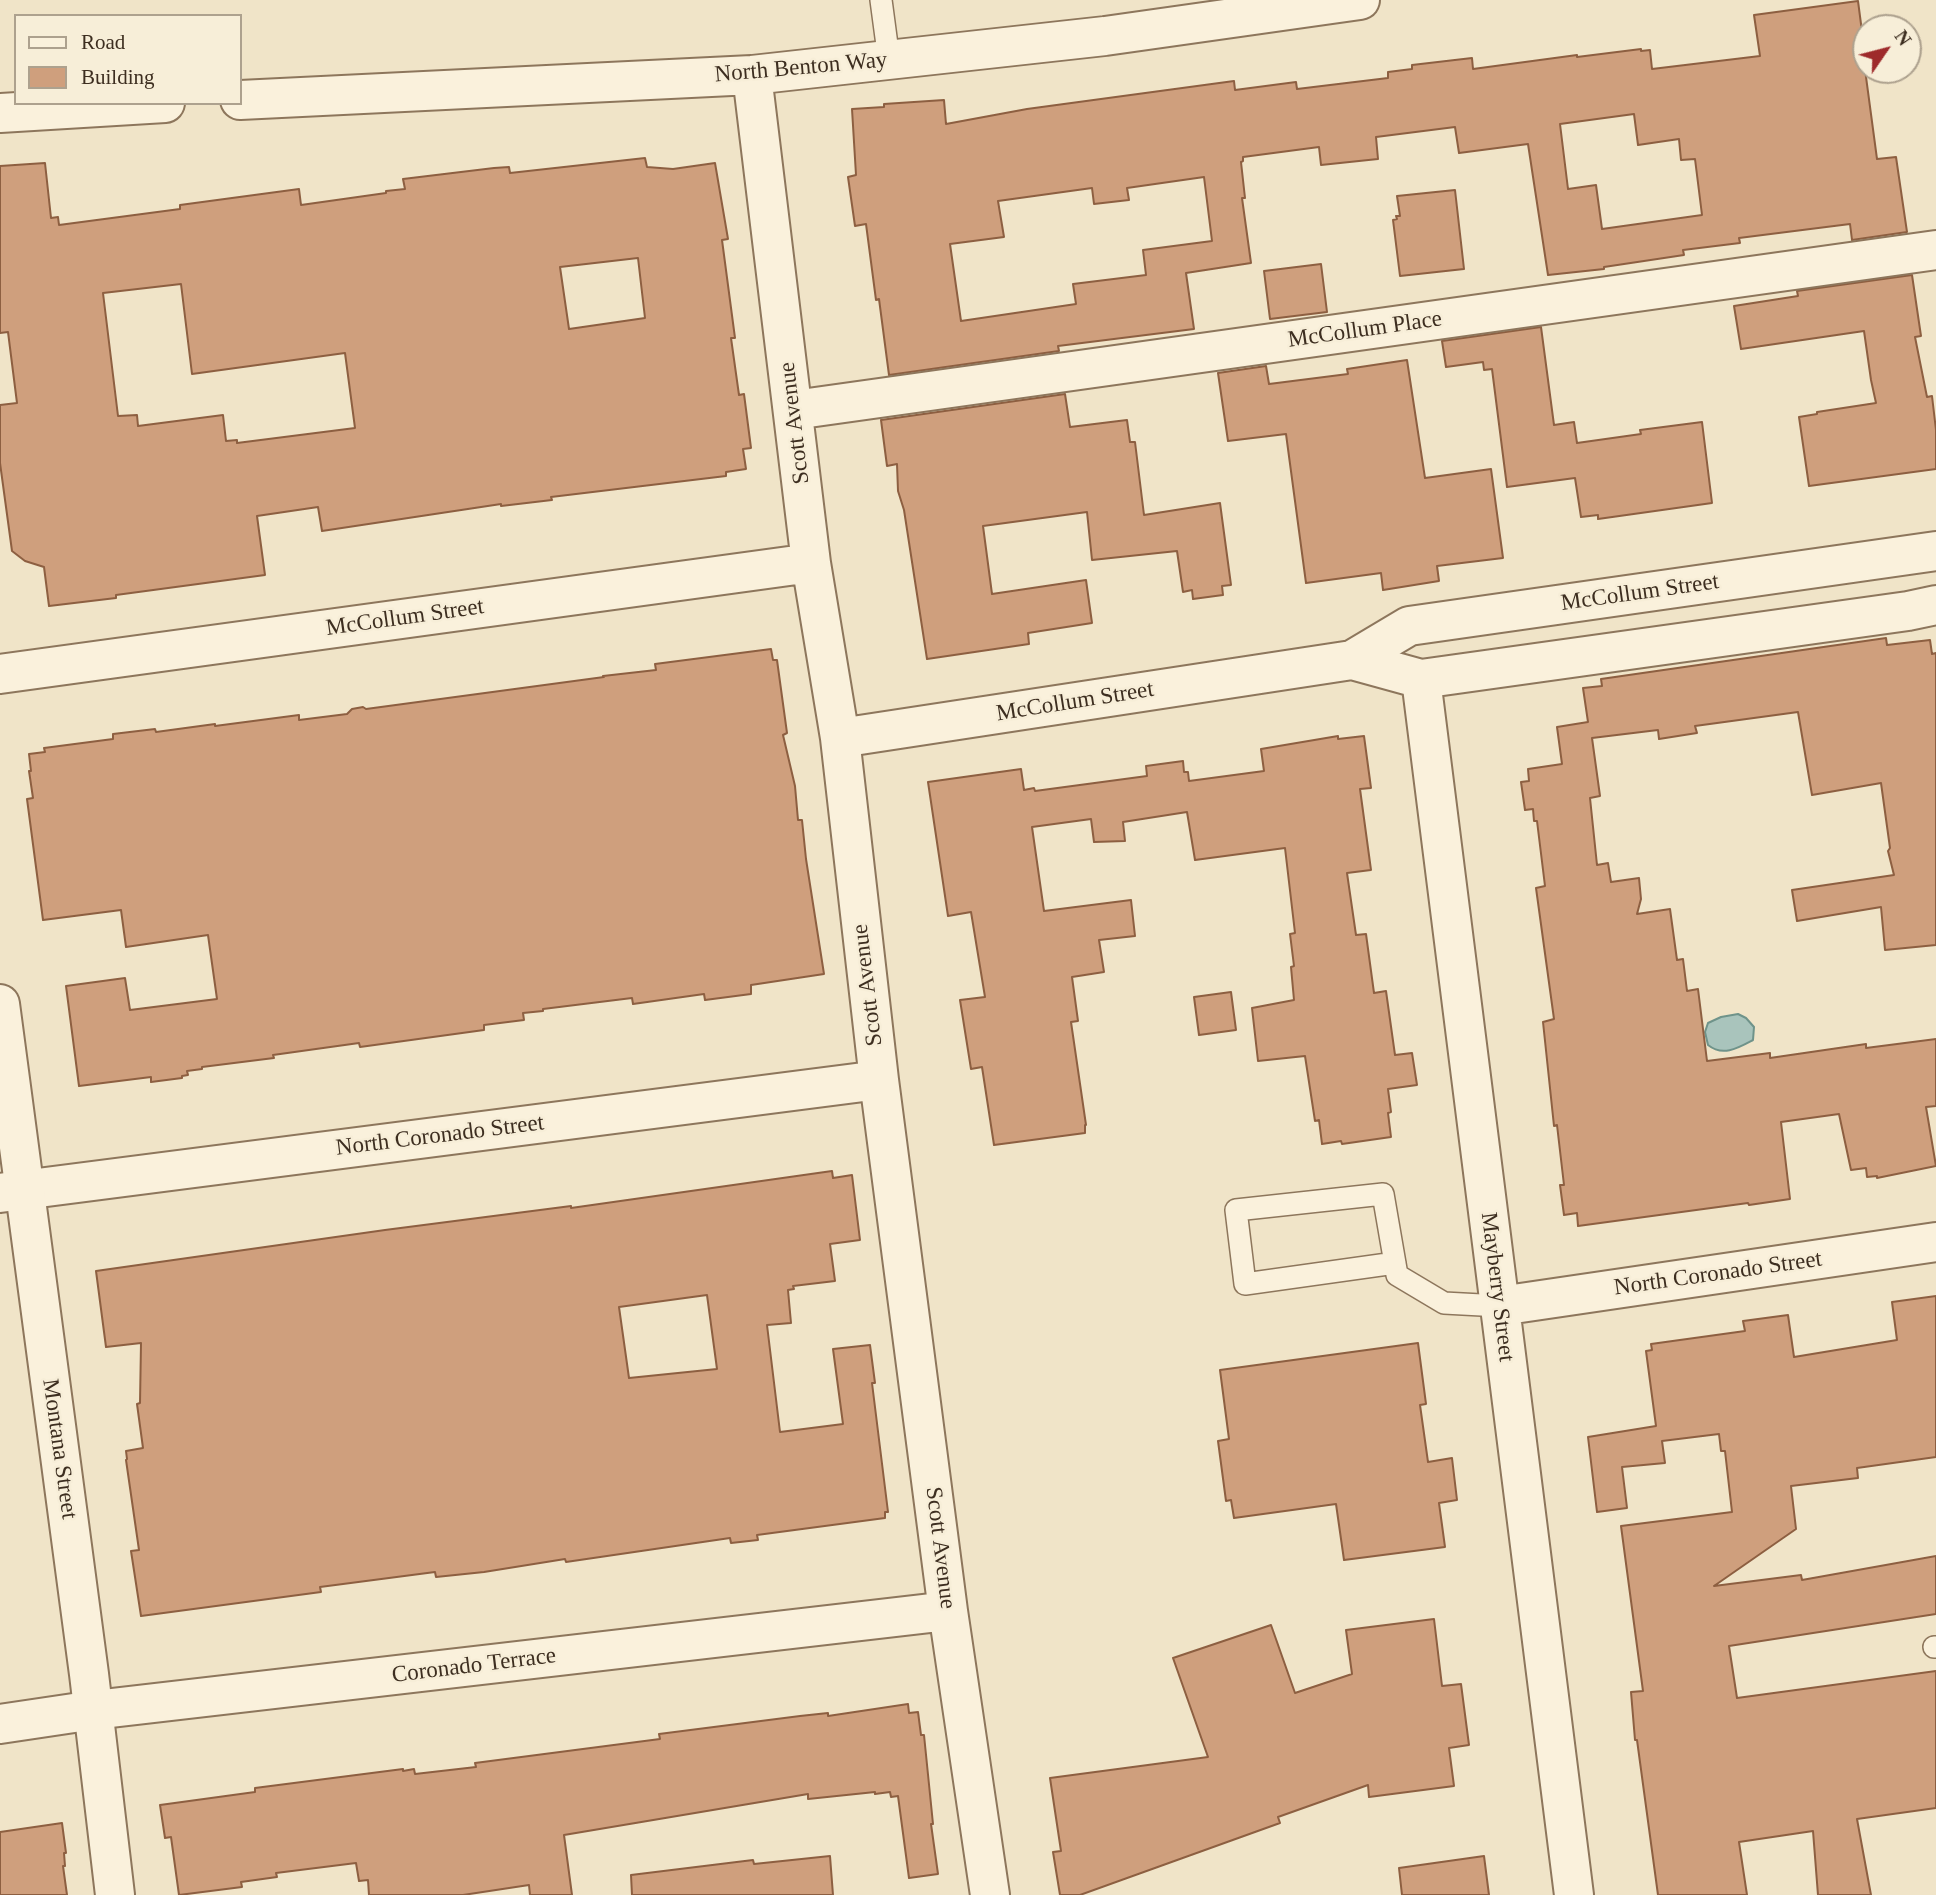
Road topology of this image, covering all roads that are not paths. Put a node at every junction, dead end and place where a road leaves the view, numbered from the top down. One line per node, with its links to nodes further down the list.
1 (881, 0): 3 (lane)
2 (1360, 0): 3 (street, North Benton Way)
3 (889, 60): 4 (street, North Benton Way)
4 (752, 75): 5 (street, North Benton Way); 9 (street, Scott Avenue)
5 (242, 100)
6 (132, 105): 7 (street)
7 (0, 113)
8 (1936, 250): 9 (street, McCollum Place)
9 (794, 410): 11 (street, Scott Avenue)
10 (1936, 551): 13 (street, McCollum Street)
11 (811, 563): 14 (street, McCollum Street); 16 (street, Scott Avenue)
12 (1936, 605): 15 (street, McCollum Street)
13 (1352, 660): 15 (street, McCollum Street); 16 (street, McCollum Street)
14 (0, 674)
15 (1421, 679): 22 (street, Mayberry Street)
16 (840, 738): 18 (street, Scott Avenue)
17 (0, 1004): 19 (street, Montana Street)
18 (879, 1080): 19 (street, North Coronado Street); 23 (street, Scott Avenue)
19 (13, 1191): 24 (street, Montana Street)
20 (1936, 1242): 22 (street, North Coronado Street)
21 (1395, 1263): 21 (lane); 22 (lane)
22 (1500, 1306): 28 (street, Mayberry Street)
23 (948, 1611): 24 (street, Coronado Terrace); 27 (street, Scott Avenue)
24 (93, 1710): 25 (street, Coronado Terrace); 26 (street, Montana Street)
25 (0, 1724)
26 (116, 1895)
27 (990, 1895)
28 (1574, 1895)

